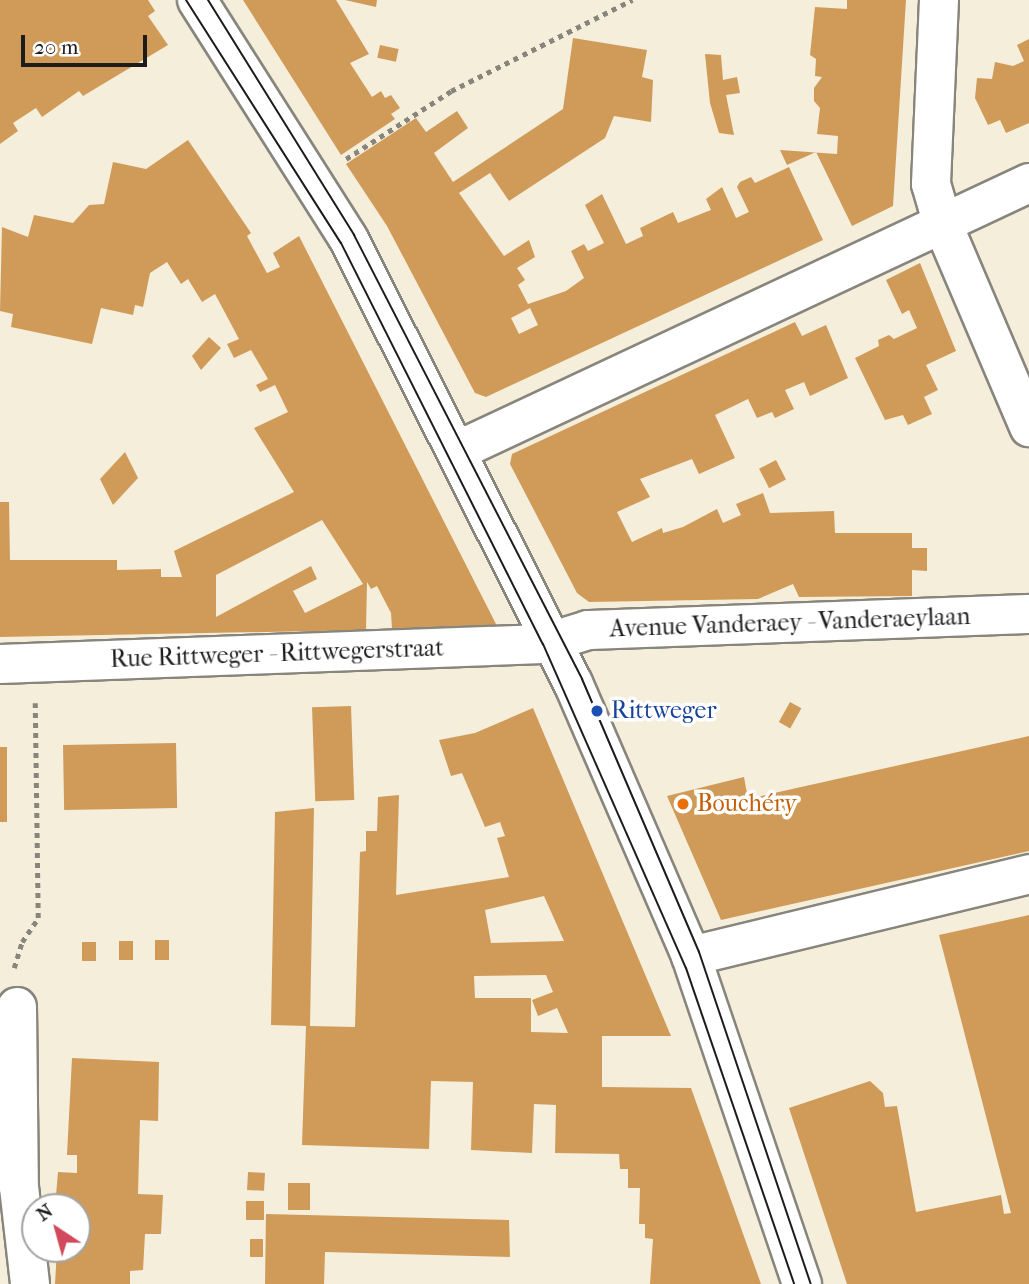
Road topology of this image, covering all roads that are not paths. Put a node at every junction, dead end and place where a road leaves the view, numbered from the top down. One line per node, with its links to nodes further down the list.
1 (197, 0): 6 (street)
2 (939, 0): 4 (street)
3 (1029, 183): 4 (street)
4 (943, 225): 5 (street); 6 (street)
5 (1029, 427)
6 (457, 451): 8 (street)
7 (1029, 614): 8 (street, Avenue Vanderaey - Vanderaeylaan)
8 (553, 642): 9 (street, Rue Rittweger - Rittwegerstraat); 11 (street)
9 (17, 664)
10 (1029, 874): 11 (street)
11 (691, 956): 15 (street)
12 (17, 1007): 13 (street)
13 (10, 1183): 14 (street)
14 (30, 1284)
15 (802, 1284)

